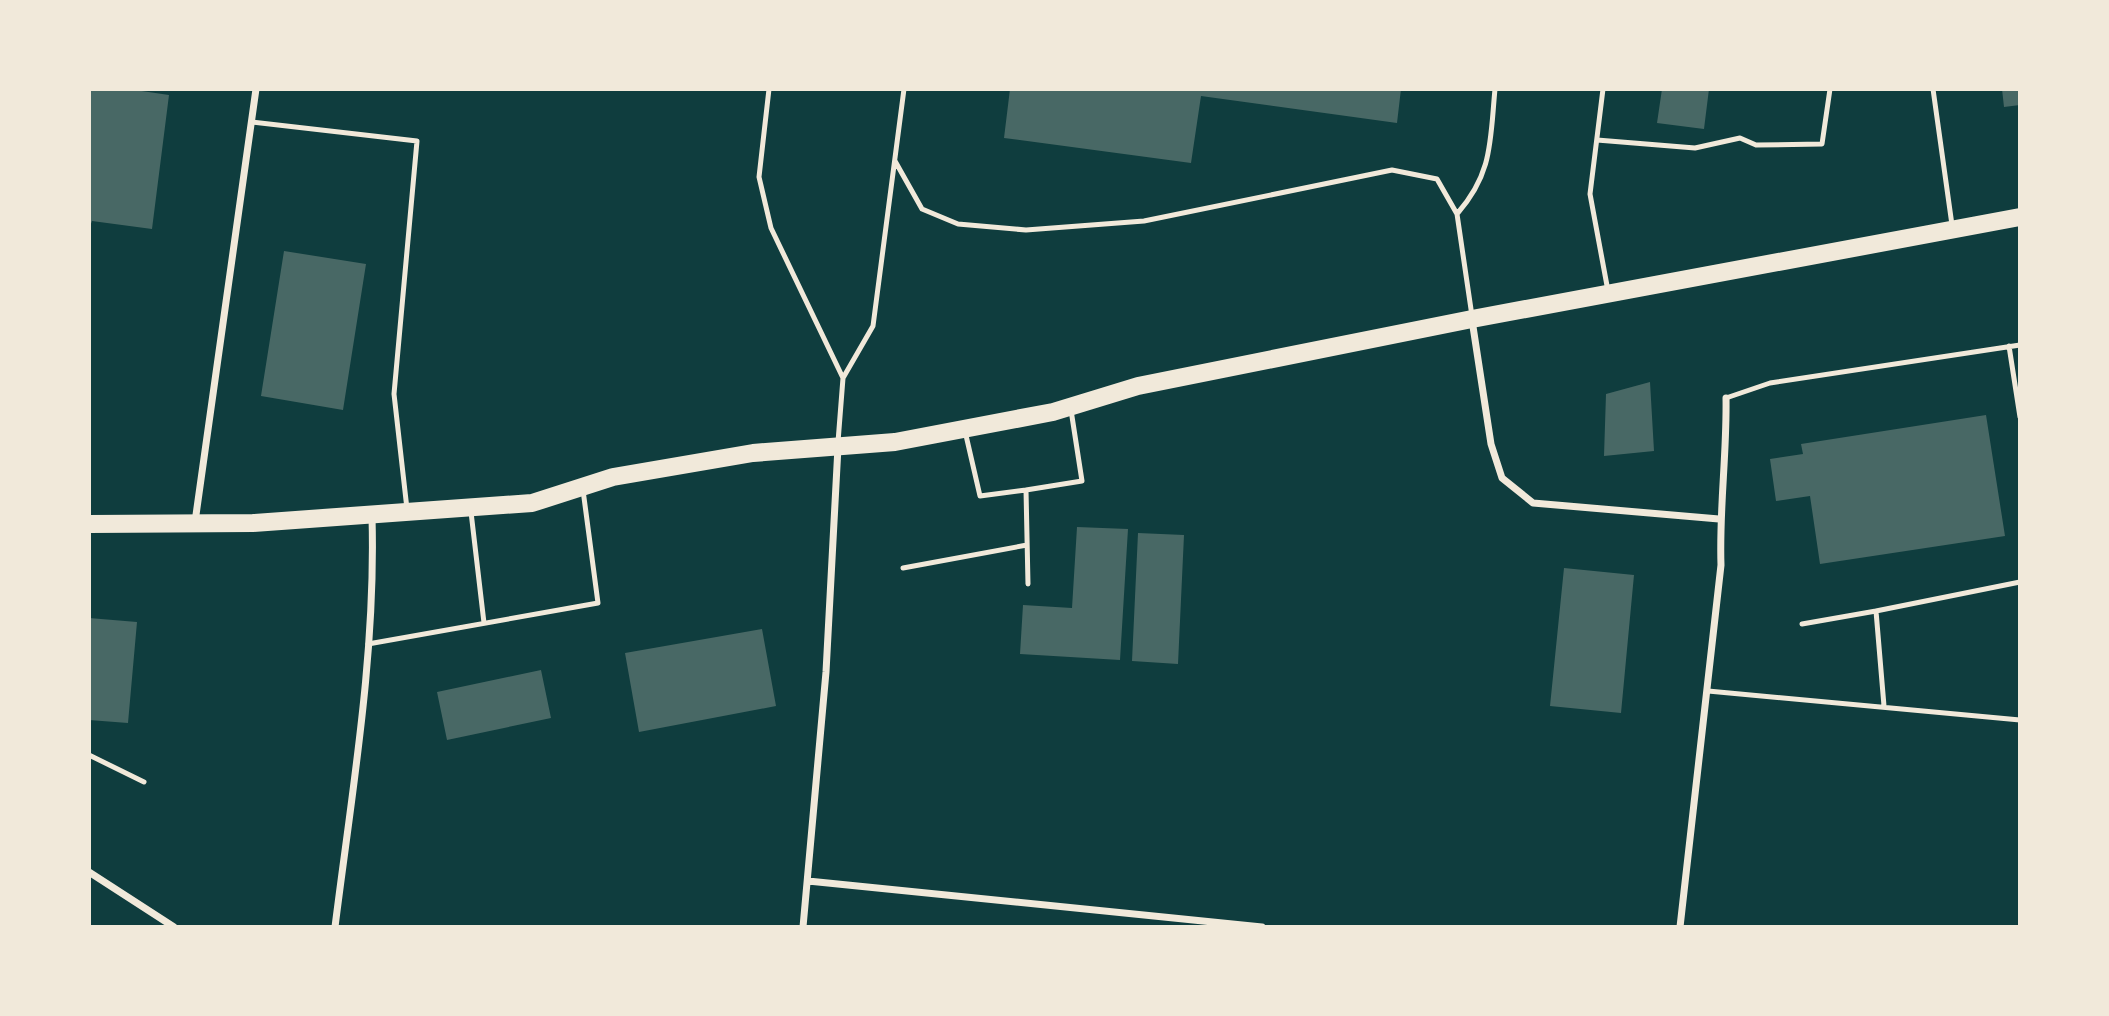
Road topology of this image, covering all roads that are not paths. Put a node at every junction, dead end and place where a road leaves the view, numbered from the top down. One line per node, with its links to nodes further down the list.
1 (256, 89): 8 (street)
2 (769, 89): 18 (lane)
3 (904, 89): 10 (lane)
4 (1495, 89): 11 (lane)
5 (1603, 89): 9 (lane)
6 (1830, 89): 9 (lane)
7 (1933, 89): 13 (lane)
8 (251, 122): 27 (lane); 31 (street)
9 (1597, 140): 14 (lane)
10 (895, 161): 11 (lane); 18 (lane)
11 (1457, 214): 15 (lane)
12 (2020, 217): 13 (main road)
13 (1953, 232): 14 (main road)
14 (1608, 295): 15 (main road)
15 (1472, 319): 20 (main road); 29 (street)
16 (2020, 345): 17 (lane)
17 (2009, 346): 19 (lane); 21 (lane)
18 (843, 378): 23 (lane)
19 (1726, 398): 29 (street)
20 (1071, 406): 22 (main road); 25 (lane)
21 (2020, 417)
22 (964, 429): 23 (main road); 25 (lane)
23 (838, 447): 24 (main road); 46 (street)
24 (583, 486): 26 (main road); 37 (lane)
25 (1026, 490): 32 (lane)
26 (470, 506): 27 (main road); 37 (lane)
27 (407, 512): 28 (main road)
28 (372, 515): 31 (main road); 39 (street)
29 (1719, 519): 40 (street)
30 (89, 524): 31 (main road)
31 (194, 524)
32 (1027, 545): 33 (lane); 35 (lane)
33 (903, 568)
34 (2020, 582): 36 (lane)
35 (1028, 584)
36 (1875, 611): 38 (lane); 41 (lane)
37 (484, 623): 39 (lane)
38 (1802, 624)
39 (368, 644): 48 (street)
40 (1708, 691): 41 (lane); 51 (street)
41 (1884, 706): 42 (lane)
42 (2020, 720)
43 (89, 755): 44 (lane)
44 (144, 782)
45 (89, 872): 47 (street)
46 (808, 881): 49 (street); 50 (street)
47 (174, 927)
48 (335, 927)
49 (803, 927)
50 (1262, 927)
51 (1681, 927)

